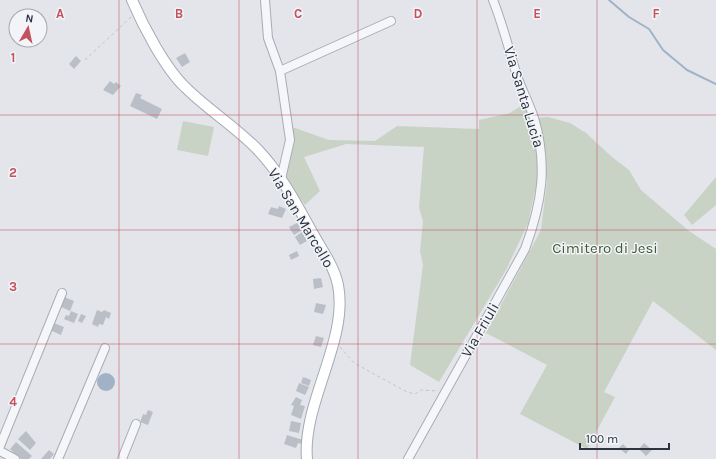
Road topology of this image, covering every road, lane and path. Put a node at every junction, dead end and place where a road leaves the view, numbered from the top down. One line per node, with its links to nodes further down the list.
1 (132, 0): 4 (main road, Via San Marcello)
2 (265, 0): 7 (street)
3 (494, 0): 9 (street, Via Santa Lucia)
4 (137, 11): 6 (path); 8 (main road, Via San Marcello)
5 (391, 21): 7 (street)
6 (86, 60)
7 (280, 71): 8 (street)
8 (281, 179): 11 (main road, Via San Marcello)
9 (540, 197): 13 (street, Via Friuli)
10 (62, 293): 15 (street)
11 (334, 336): 13 (path); 20 (main road, Via San Marcello)
12 (104, 348): 17 (street)
13 (444, 393): 21 (street, Via Friuli)
14 (136, 424): 19 (street)
15 (0, 446)
16 (0, 450): 18 (street)
17 (59, 456)
18 (15, 459)
19 (122, 459)
20 (307, 459)
21 (408, 459)

